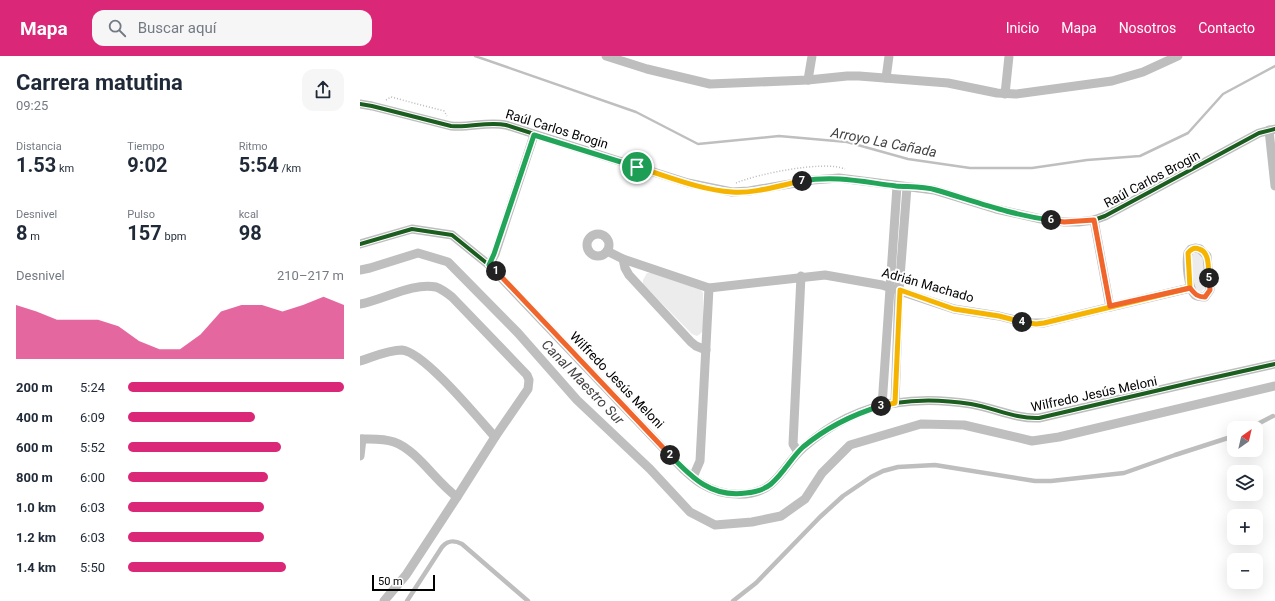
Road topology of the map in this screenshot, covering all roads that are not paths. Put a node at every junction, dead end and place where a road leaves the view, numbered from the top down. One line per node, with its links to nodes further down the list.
1 (606, 56): 7 (street)
2 (812, 56): 7 (street)
3 (889, 56): 6 (street)
4 (1009, 56): 8 (street)
5 (1176, 57): 8 (street)
6 (886, 78): 7 (street); 8 (street)
7 (808, 80)
8 (1005, 94)
9 (360, 104): 11 (street, Raúl Carlos Brogin)
10 (1272, 129): 13 (street); 15 (street, Raúl Carlos Brogin)
11 (534, 135): 12 (street, Raúl Carlos Brogin); 19 (street)
12 (897, 186): 14 (street, Raúl Carlos Brogin); 22 (street)
13 (1275, 186)
14 (907, 187): 15 (street, Raúl Carlos Brogin); 24 (street)
15 (1094, 220): 26 (street)
16 (360, 244): 19 (street, Wilfredo Jesús Meloni)
17 (607, 251): 18 (street, Adrián Machado)
18 (623, 259): 21 (street, Adrián Machado); 27 (street)
19 (489, 265): 39 (street, Wilfredo Jesús Meloni)
20 (801, 276): 21 (street, Adrián Machado); 22 (street, Adrián Machado); 37 (street)
21 (709, 288): 27 (street)
22 (890, 288): 24 (street, Adrián Machado); 31 (street)
23 (1190, 288): 23 (street); 26 (street, Adrián Machado)
24 (900, 290): 26 (street, Adrián Machado); 30 (street)
25 (360, 304): 34 (street)
26 (1110, 306)
27 (706, 350): 39 (street)
28 (360, 361): 34 (street)
29 (1275, 364): 30 (street, Wilfredo Jesús Meloni)
30 (895, 403): 31 (street, Wilfredo Jesús Meloni)
31 (882, 406): 37 (street, Wilfredo Jesús Meloni)
32 (1273, 416): 33 (lane)
33 (1263, 421)
34 (496, 437): 40 (street)
35 (1227, 438): 44 (lane)
36 (361, 439): 38 (street); 40 (street)
37 (798, 452): 39 (street, Wilfredo Jesús Meloni)
38 (360, 456)
39 (693, 477)
40 (457, 497): 41 (street)
41 (384, 601)
42 (407, 601): 43 (lane)
43 (528, 601)
44 (733, 601)

